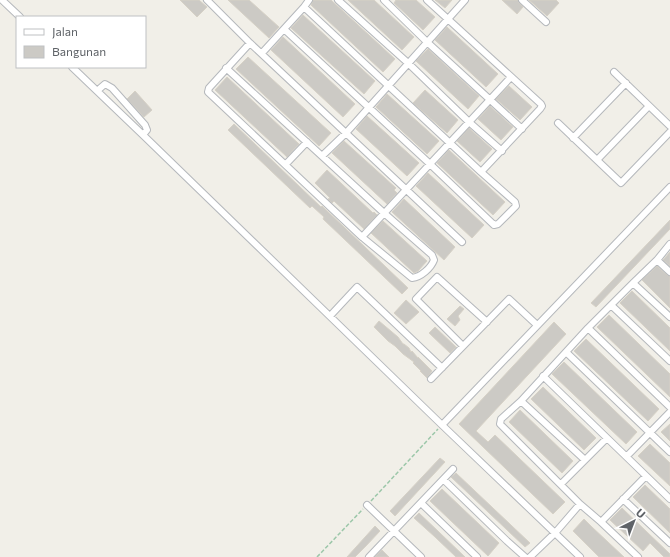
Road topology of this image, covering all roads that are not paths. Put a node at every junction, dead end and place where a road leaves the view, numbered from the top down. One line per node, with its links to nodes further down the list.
1 (2, 0): 12 (street)
2 (207, 0): 17 (street)
3 (309, 0): 11 (street)
4 (338, 0): 19 (street)
5 (384, 0): 10 (street)
6 (396, 0): 10 (street)
7 (427, 0): 13 (street)
8 (465, 0): 13 (street)
9 (522, 0): 14 (street)
10 (390, 6): 16 (street)
11 (304, 7): 15 (street); 25 (street)
12 (19, 16)
13 (448, 19): 16 (street); 23 (street)
14 (546, 22)
15 (284, 29): 18 (street); 29 (street)
16 (427, 42): 19 (street); 27 (street)
17 (250, 43): 18 (street); 21 (street)
18 (262, 53): 35 (street)
19 (408, 63): 25 (street); 30 (street)
20 (73, 68): 26 (street)
21 (226, 68): 38 (street); 43 (street)
22 (614, 72): 24 (street)
23 (511, 77): 27 (street); 33 (street)
24 (626, 83): 28 (street); 37 (street)
25 (388, 85): 29 (street); 39 (street)
26 (97, 91): 36 (street); 36 (street)
27 (490, 99): 30 (street); 33 (street)
28 (650, 106): 32 (street); 42 (street)
29 (369, 107): 35 (street); 44 (street)
30 (469, 122): 39 (street); 40 (street)
31 (558, 123): 37 (street)
32 (670, 126)
33 (522, 129): 40 (street)
34 (670, 132): 42 (street)
35 (346, 133): 41 (street); 47 (street)
36 (143, 135): 56 (street)
37 (573, 138): 42 (street)
38 (307, 142): 41 (street); 43 (street)
39 (450, 143): 44 (street); 45 (street)
40 (502, 151): 45 (street)
41 (322, 156): 48 (street)
42 (597, 160)
43 (286, 164): 49 (street)
44 (430, 164): 45 (street); 47 (street)
45 (481, 172)
46 (670, 187): 59 (street)
47 (406, 189): 48 (street); 50 (street)
48 (384, 213): 49 (street); 49 (street)
49 (362, 237)
50 (462, 242)
51 (670, 244): 52 (street)
52 (657, 260): 53 (street); 54 (street)
53 (670, 272)
54 (633, 282): 55 (street); 57 (street)
55 (612, 305): 60 (street); 63 (street)
56 (330, 316): 64 (street); 70 (street)
57 (670, 317)
58 (487, 322): 59 (street); 61 (street); 61 (street)
59 (537, 325): 70 (street)
60 (588, 328): 62 (street); 68 (street)
61 (463, 346): 64 (street)
62 (566, 352): 65 (street); 71 (street)
63 (670, 361)
64 (442, 368): 66 (street)
65 (543, 376): 67 (street); 72 (street)
66 (431, 379)
67 (521, 401): 75 (street); 79 (street)
68 (670, 407)
69 (670, 412): 71 (street)
70 (442, 425): 87 (street)
71 (649, 433): 73 (street); 74 (street)
72 (607, 438): 74 (street); 75 (street)
73 (670, 452)
74 (627, 456): 77 (street)
75 (585, 460): 79 (street)
76 (453, 469): 78 (street)
77 (646, 476): 80 (street); 81 (street)
78 (444, 480): 82 (street); 92 (street)
79 (561, 484): 83 (street)
80 (670, 498)
81 (623, 499): 85 (street); 88 (street)
82 (421, 503): 86 (street); 91 (street)
83 (580, 504): 85 (street); 87 (street)
84 (367, 505): 86 (street)
85 (601, 522): 95 (street)
86 (394, 531): 89 (street); 90 (street)
87 (555, 533): 93 (street); 94 (street)
88 (670, 543)
89 (370, 557)
90 (421, 557)
91 (477, 557)
92 (525, 557)
93 (530, 557)
94 (580, 557)
95 (637, 557)

